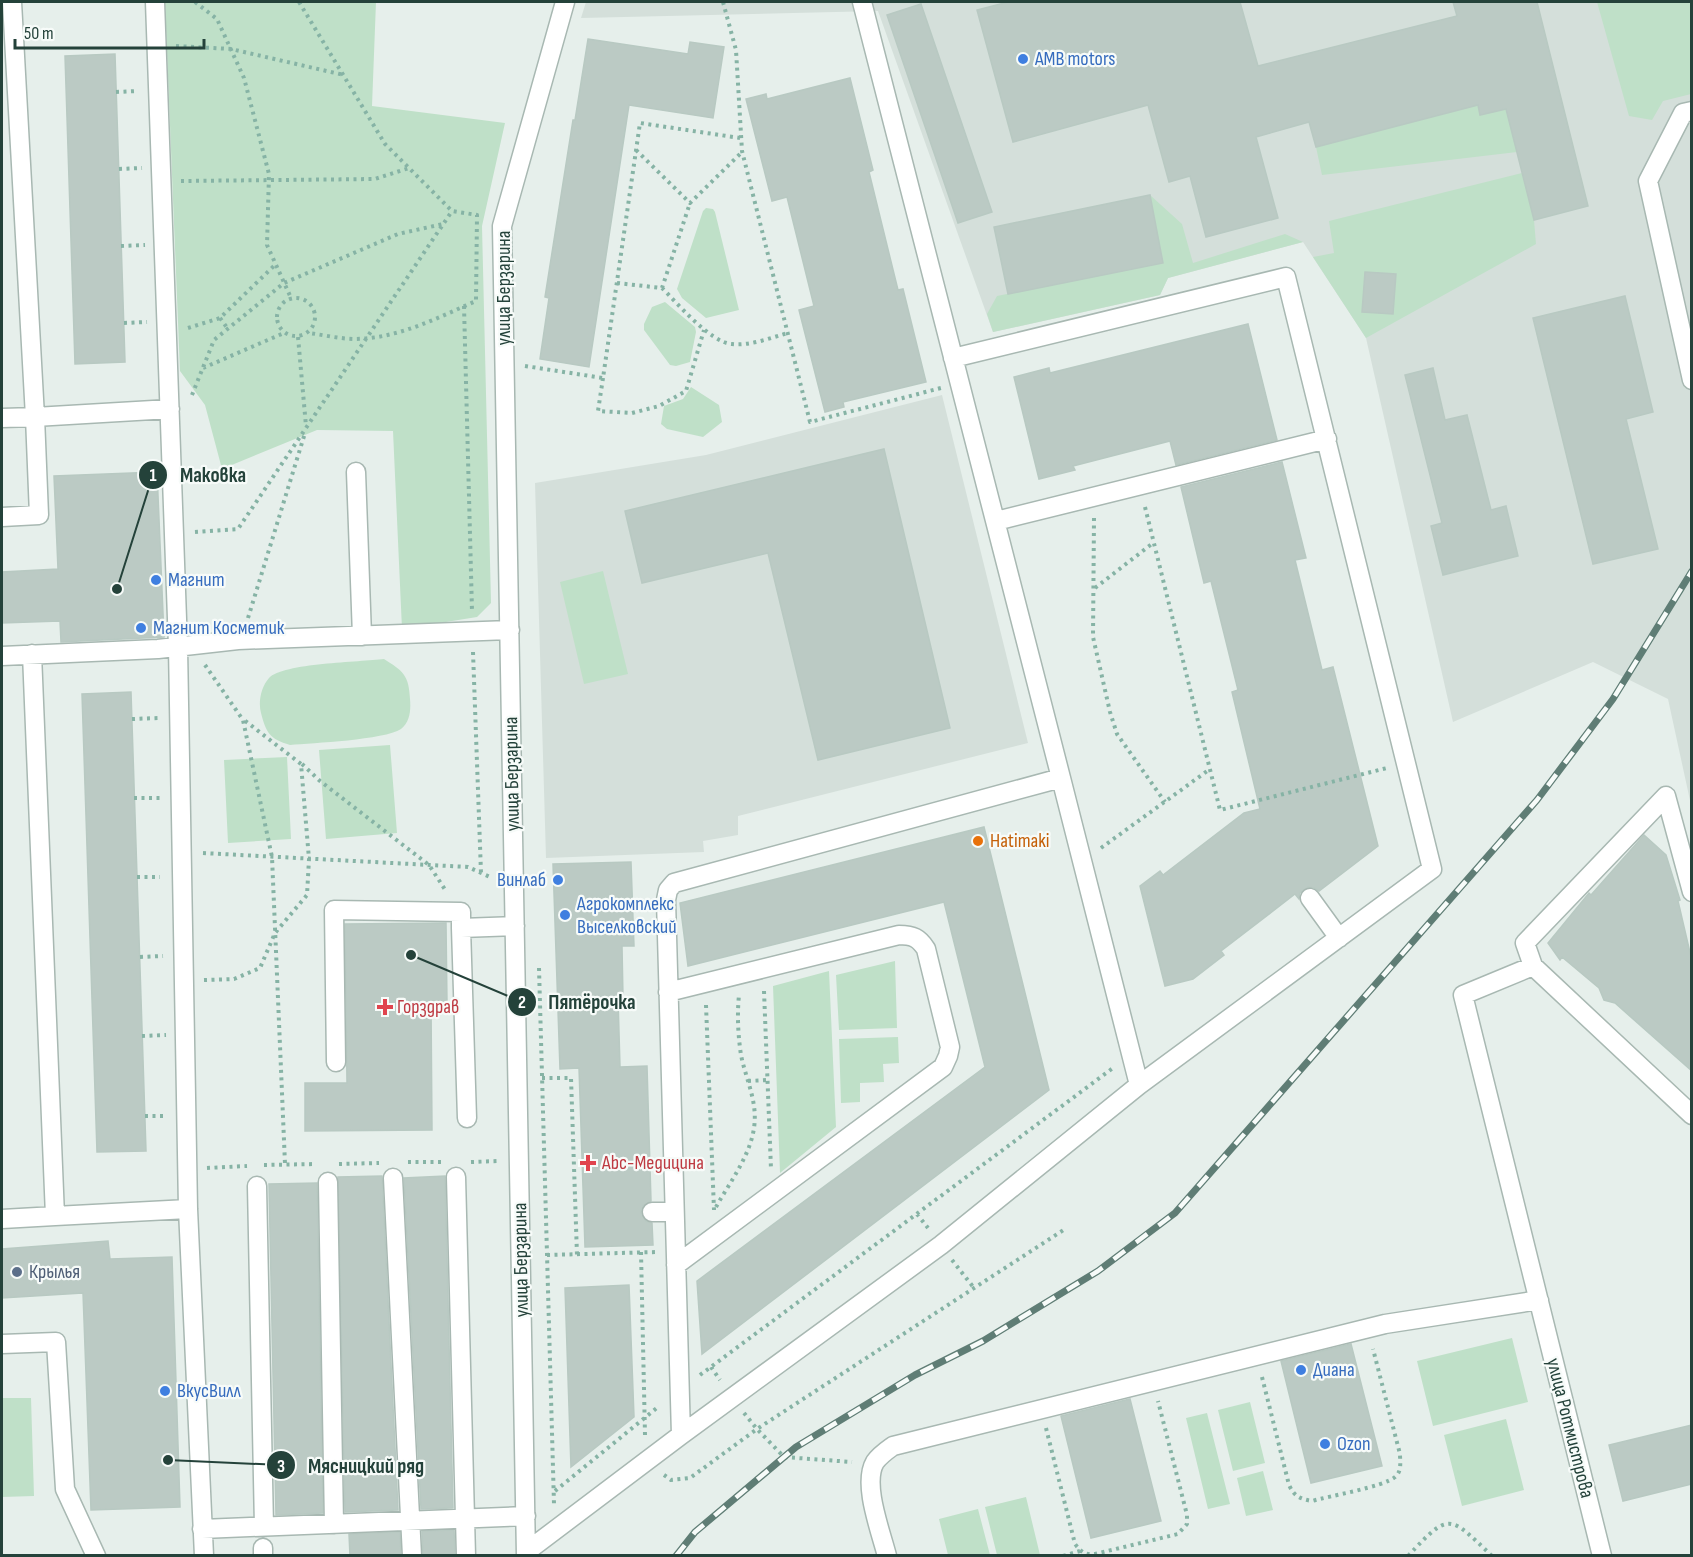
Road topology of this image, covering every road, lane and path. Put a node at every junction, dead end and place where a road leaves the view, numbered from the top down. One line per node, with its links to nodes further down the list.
1 (12, 2): 43 (street)
2 (155, 2): 8 (street)
3 (195, 2): 9 (path)
4 (299, 2): 10 (path)
5 (565, 2): 37 (street, улица Берзарина)
6 (723, 2): 12 (path)
7 (862, 2): 36 (street)
8 (157, 45): 9 (path); 16 (street)
9 (231, 49): 10 (path); 17 (path)
10 (344, 75): 15 (path)
11 (1692, 111): 40 (street)
12 (740, 138): 13 (path); 14 (path)
13 (636, 150): 18 (path); 23 (path)
14 (742, 151): 18 (path); 33 (path)
15 (409, 168): 17 (path); 19 (path)
16 (162, 181): 17 (path); 30 (street)
17 (268, 181): 21 (path)
18 (690, 203): 24 (path)
19 (452, 212): 20 (path); 26 (path)
20 (444, 224): 22 (path); 35 (path)
21 (276, 264): 22 (path); 27 (path)
22 (284, 282): 25 (path); 28 (path)
23 (617, 284): 24 (path); 39 (path)
24 (662, 288): 29 (path)
25 (291, 298): 31 (path); 32 (path)
26 (464, 306): 35 (path); 56 (path)
27 (220, 318): 28 (path); 30 (path)
28 (228, 329): 38 (path)
29 (704, 330): 33 (path); 39 (path)
30 (167, 332): 42 (street)
31 (284, 333): 34 (path); 38 (path)
32 (309, 333): 34 (path); 35 (path)
33 (788, 333): 41 (path)
34 (298, 337): 45 (path)
35 (366, 339): 45 (path)
36 (953, 358): 41 (street); 46 (street)
37 (505, 363): 39 (path); 55 (street, улица Берзарина)
38 (203, 368): 42 (path)
39 (603, 378)
40 (1692, 380)
41 (960, 383): 51 (street)
42 (170, 409): 43 (street); 52 (street)
43 (35, 417): 44 (street); 50 (street)
44 (2, 418)
45 (306, 428): 52 (path); 58 (path)
46 (1327, 439): 48 (street); 66 (street)
47 (356, 472): 57 (street)
48 (1140, 485): 49 (street); 53 (path)
49 (1094, 497): 51 (street); 54 (path)
50 (2, 517)
51 (996, 521): 68 (street)
52 (174, 533): 59 (street)
53 (1153, 543): 54 (path); 67 (path)
54 (1094, 589): 70 (path)
55 (510, 630): 56 (street); 84 (street, улица Берзарина)
56 (472, 631): 57 (street); 77 (path)
57 (362, 636): 58 (street)
58 (238, 640): 59 (street)
59 (184, 646): 60 (street); 63 (path); 72 (street)
60 (32, 654): 61 (street); 124 (street)
61 (2, 656)
62 (132, 719): 64 (path)
63 (243, 720): 65 (path); 73 (path)
64 (160, 729)
65 (301, 764): 74 (path); 76 (path)
66 (1406, 764): 67 (path); 86 (street)
67 (1210, 769): 70 (path)
68 (1061, 778): 75 (street); 93 (street)
69 (134, 798): 71 (path)
70 (1165, 802): 75 (path)
71 (162, 808)
72 (182, 852): 73 (path); 91 (street)
73 (272, 857): 74 (path); 85 (path)
74 (309, 859): 76 (path); 85 (path)
75 (1082, 861): 96 (street)
76 (429, 865): 77 (path); 83 (path)
77 (481, 873): 80 (path)
78 (164, 876): 79 (path)
79 (137, 877)
80 (492, 887)
81 (1692, 892): 88 (street)
82 (1310, 898): 86 (street)
83 (461, 920): 84 (street); 97 (street); 105 (street)
84 (515, 926): 106 (street, улица Берзарина)
85 (275, 933): 91 (path); 110 (path)
86 (1339, 938): 101 (street)
87 (140, 957): 91 (path)
88 (1533, 966): 102 (street); 132 (street, улица Ротмистрова)
89 (763, 968): 90 (street); 99 (path); 119 (street)
90 (744, 973): 92 (street); 100 (path)
91 (184, 980): 115 (street)
92 (705, 983): 93 (street); 121 (path)
93 (668, 992): 123 (street)
94 (168, 1024): 95 (path)
95 (142, 1036)
96 (1131, 1055): 101 (street); 137 (path)
97 (336, 1062)
98 (542, 1078): 129 (path)
99 (768, 1080): 100 (path); 119 (path)
100 (748, 1081): 121 (path)
101 (1139, 1084): 141 (street)
102 (1692, 1115)
103 (145, 1116): 104 (path)
104 (171, 1116)
105 (467, 1118)
106 (519, 1161): 109 (path); 114 (path); 145 (street, улица Берзарина)
107 (404, 1162): 114 (path)
108 (380, 1163): 116 (path)
109 (545, 1163)
110 (285, 1164): 111 (path); 112 (path)
111 (321, 1164)
112 (263, 1165)
113 (253, 1166): 115 (path)
114 (457, 1167): 146 (street)
115 (188, 1169): 120 (street)
116 (330, 1173): 148 (street)
117 (393, 1178): 147 (street)
118 (257, 1186): 149 (street)
119 (772, 1194): 127 (street)
120 (188, 1209): 124 (street); 150 (street)
121 (714, 1210): 127 (path)
122 (652, 1212): 123 (street)
123 (675, 1212): 131 (street)
124 (56, 1216): 125 (street)
125 (2, 1220)
126 (1065, 1228): 140 (path)
127 (715, 1236): 131 (street)
128 (641, 1252): 129 (path); 131 (path); 139 (path)
129 (577, 1254): 130 (path)
130 (547, 1255)
131 (676, 1258): 137 (street)
132 (1539, 1300): 133 (street); 161 (street, улица Ротмистрова)
133 (1368, 1328): 135 (street); 135 (path)
134 (2, 1344): 153 (street)
135 (1256, 1356): 136 (street)
136 (1154, 1382): 138 (street); 151 (path)
137 (680, 1391): 139 (path); 141 (street)
138 (1041, 1410): 143 (street); 151 (path)
139 (645, 1417): 142 (path); 144 (path)
140 (756, 1430): 142 (path); 143 (path)
141 (681, 1435): 142 (street)
142 (646, 1462): 152 (street)
143 (874, 1464): 157 (street)
144 (554, 1492)
145 (526, 1516): 146 (street); 152 (street, улица Берзарина)
146 (465, 1519): 147 (street); 156 (street)
147 (410, 1521): 148 (street); 155 (street)
148 (334, 1524): 149 (street)
149 (264, 1527): 150 (street)
150 (202, 1529): 154 (street)
151 (1080, 1551): 158 (path)
152 (526, 1554)
153 (96, 1556)
154 (204, 1556)
155 (412, 1556)
156 (466, 1556)
157 (887, 1556)
158 (1063, 1556)
159 (1408, 1556): 160 (path)
160 (1492, 1556)
161 (1602, 1556)

